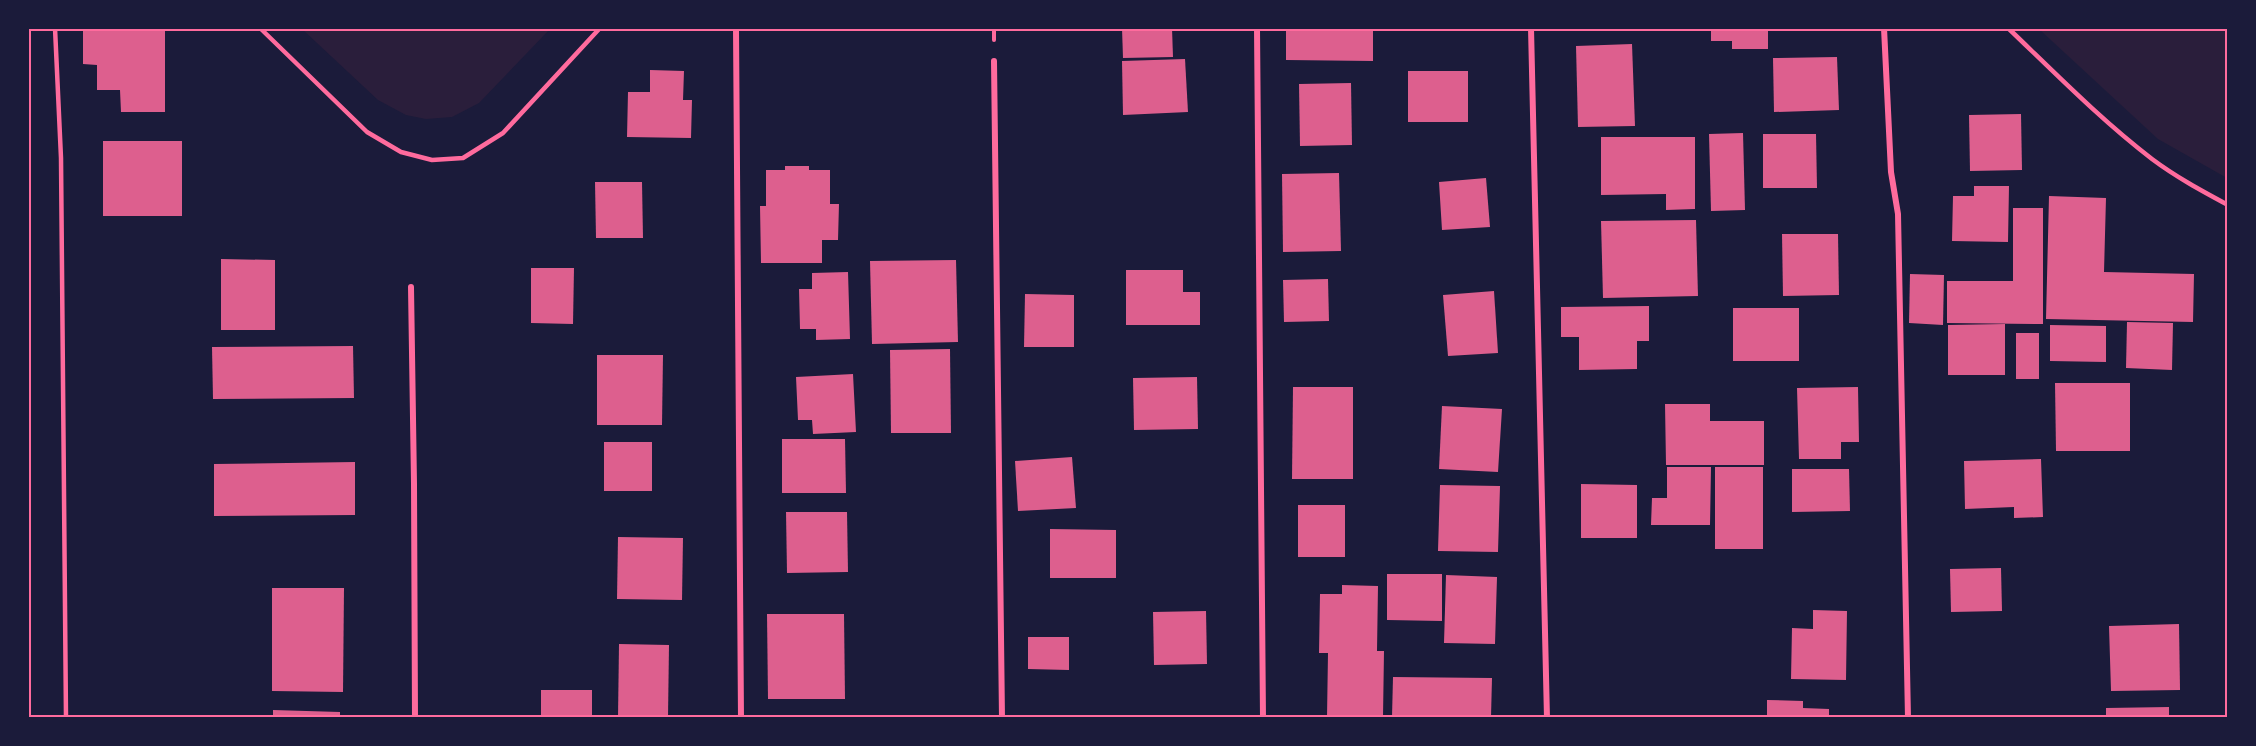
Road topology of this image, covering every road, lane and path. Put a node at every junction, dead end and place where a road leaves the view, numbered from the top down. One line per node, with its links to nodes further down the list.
1 (56, 28): 12 (lane)
2 (261, 28): 3 (lane)
3 (600, 28)
4 (736, 28): 14 (street)
5 (1257, 28): 16 (street)
6 (1531, 28): 17 (street)
7 (1884, 28): 18 (street)
8 (2008, 28): 10 (lane)
9 (994, 61): 15 (street)
10 (2228, 205)
11 (411, 287): 13 (street)
12 (66, 717)
13 (415, 717)
14 (741, 717)
15 (1002, 717)
16 (1263, 717)
17 (1547, 717)
18 (1908, 717)

